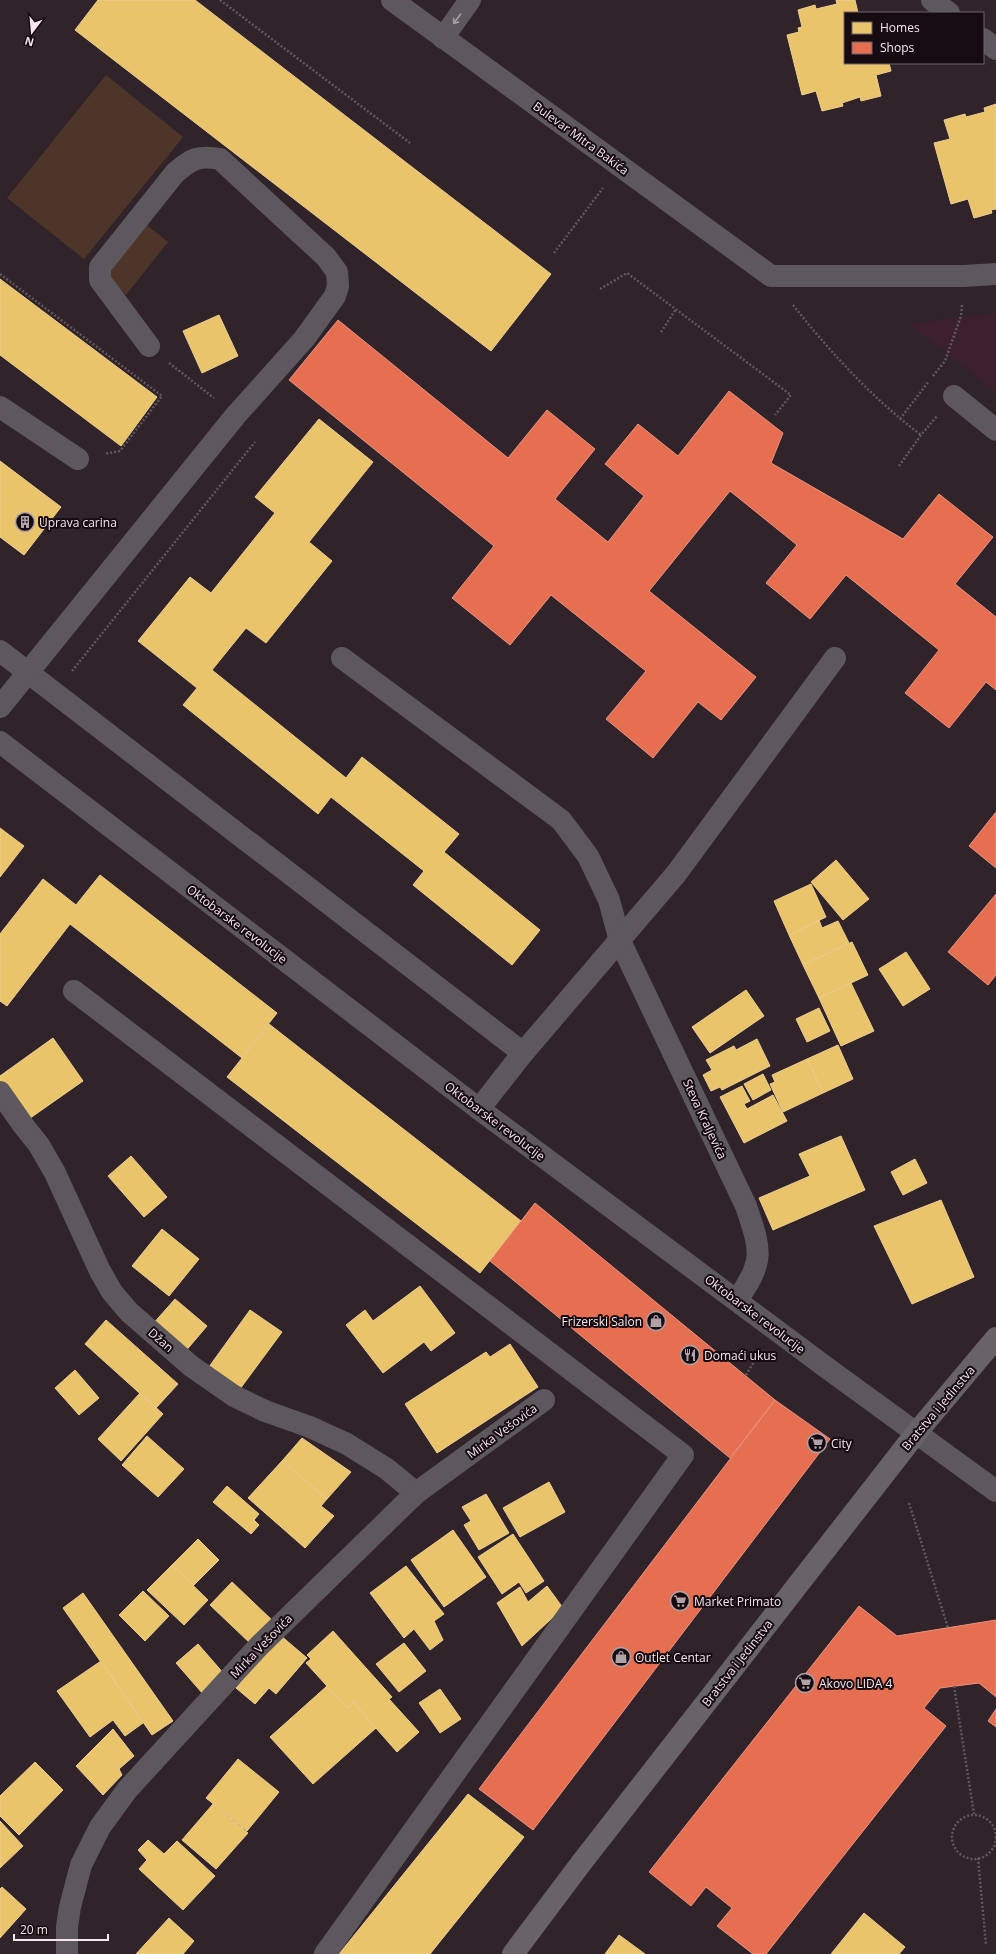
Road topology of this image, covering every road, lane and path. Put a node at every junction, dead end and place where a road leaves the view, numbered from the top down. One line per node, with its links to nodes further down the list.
1 (220, 0): 9 (path)
2 (392, 0): 6 (street, Bulevar Mitra Bakića)
3 (470, 0): 6 (street, one-way to 6)
4 (932, 0): 5 (street)
5 (948, 12)
6 (443, 38): 10 (street, Bulevar Mitra Bakića)
7 (984, 40): 8 (street)
8 (996, 49)
9 (410, 143)
10 (620, 166): 11 (path); 14 (street, Bulevar Mitra Bakića)
11 (554, 253)
12 (0, 274): 28 (path)
13 (996, 274): 15 (street)
14 (770, 276): 15 (street); 24 (path)
15 (964, 276): 24 (path)
16 (600, 289): 17 (path)
17 (676, 309): 18 (path); 23 (path)
18 (661, 332)
19 (149, 346): 22 (path); 22 (street)
20 (954, 396): 25 (street); 26 (path)
21 (0, 407): 28 (street)
22 (236, 415): 33 (street)
23 (775, 415)
24 (900, 419): 26 (path)
25 (996, 430)
26 (921, 435): 29 (path)
27 (255, 442): 34 (path)
28 (78, 459)
29 (899, 466)
30 (0, 651): 33 (street)
31 (342, 658): 37 (street, Steva Kraljevića)
32 (835, 658): 37 (street)
33 (28, 673): 34 (street); 35 (street)
34 (54, 693): 39 (street)
35 (0, 707)
36 (0, 742): 41 (street, Oktobarske revolucije)
37 (620, 941): 39 (street); 42 (street, Steva Kraljevića)
38 (74, 990): 57 (street)
39 (523, 1053): 41 (street)
40 (0, 1092): 49 (street, Džan)
41 (479, 1109): 42 (street, Oktobarske revolucije)
42 (737, 1300): 47 (street, Oktobarske revolucije)
43 (996, 1338): 47 (main road, Bratstva i Jedinstva)
44 (757, 1358): 45 (path)
45 (746, 1376)
46 (544, 1400): 49 (street, Mirka Vešovića)
47 (917, 1432): 48 (street, Oktobarske revolucije); 58 (main road, Bratstva i Jedinstva)
48 (996, 1491)
49 (416, 1493): 56 (street, Mirka Vešovića)
50 (909, 1503): 51 (path)
51 (948, 1628)
52 (954, 1686): 53 (path)
53 (974, 1814): 54 (path); 54 (path)
54 (978, 1858): 55 (path)
55 (986, 1945)
56 (67, 1954)
57 (325, 1954)
58 (513, 1954)

